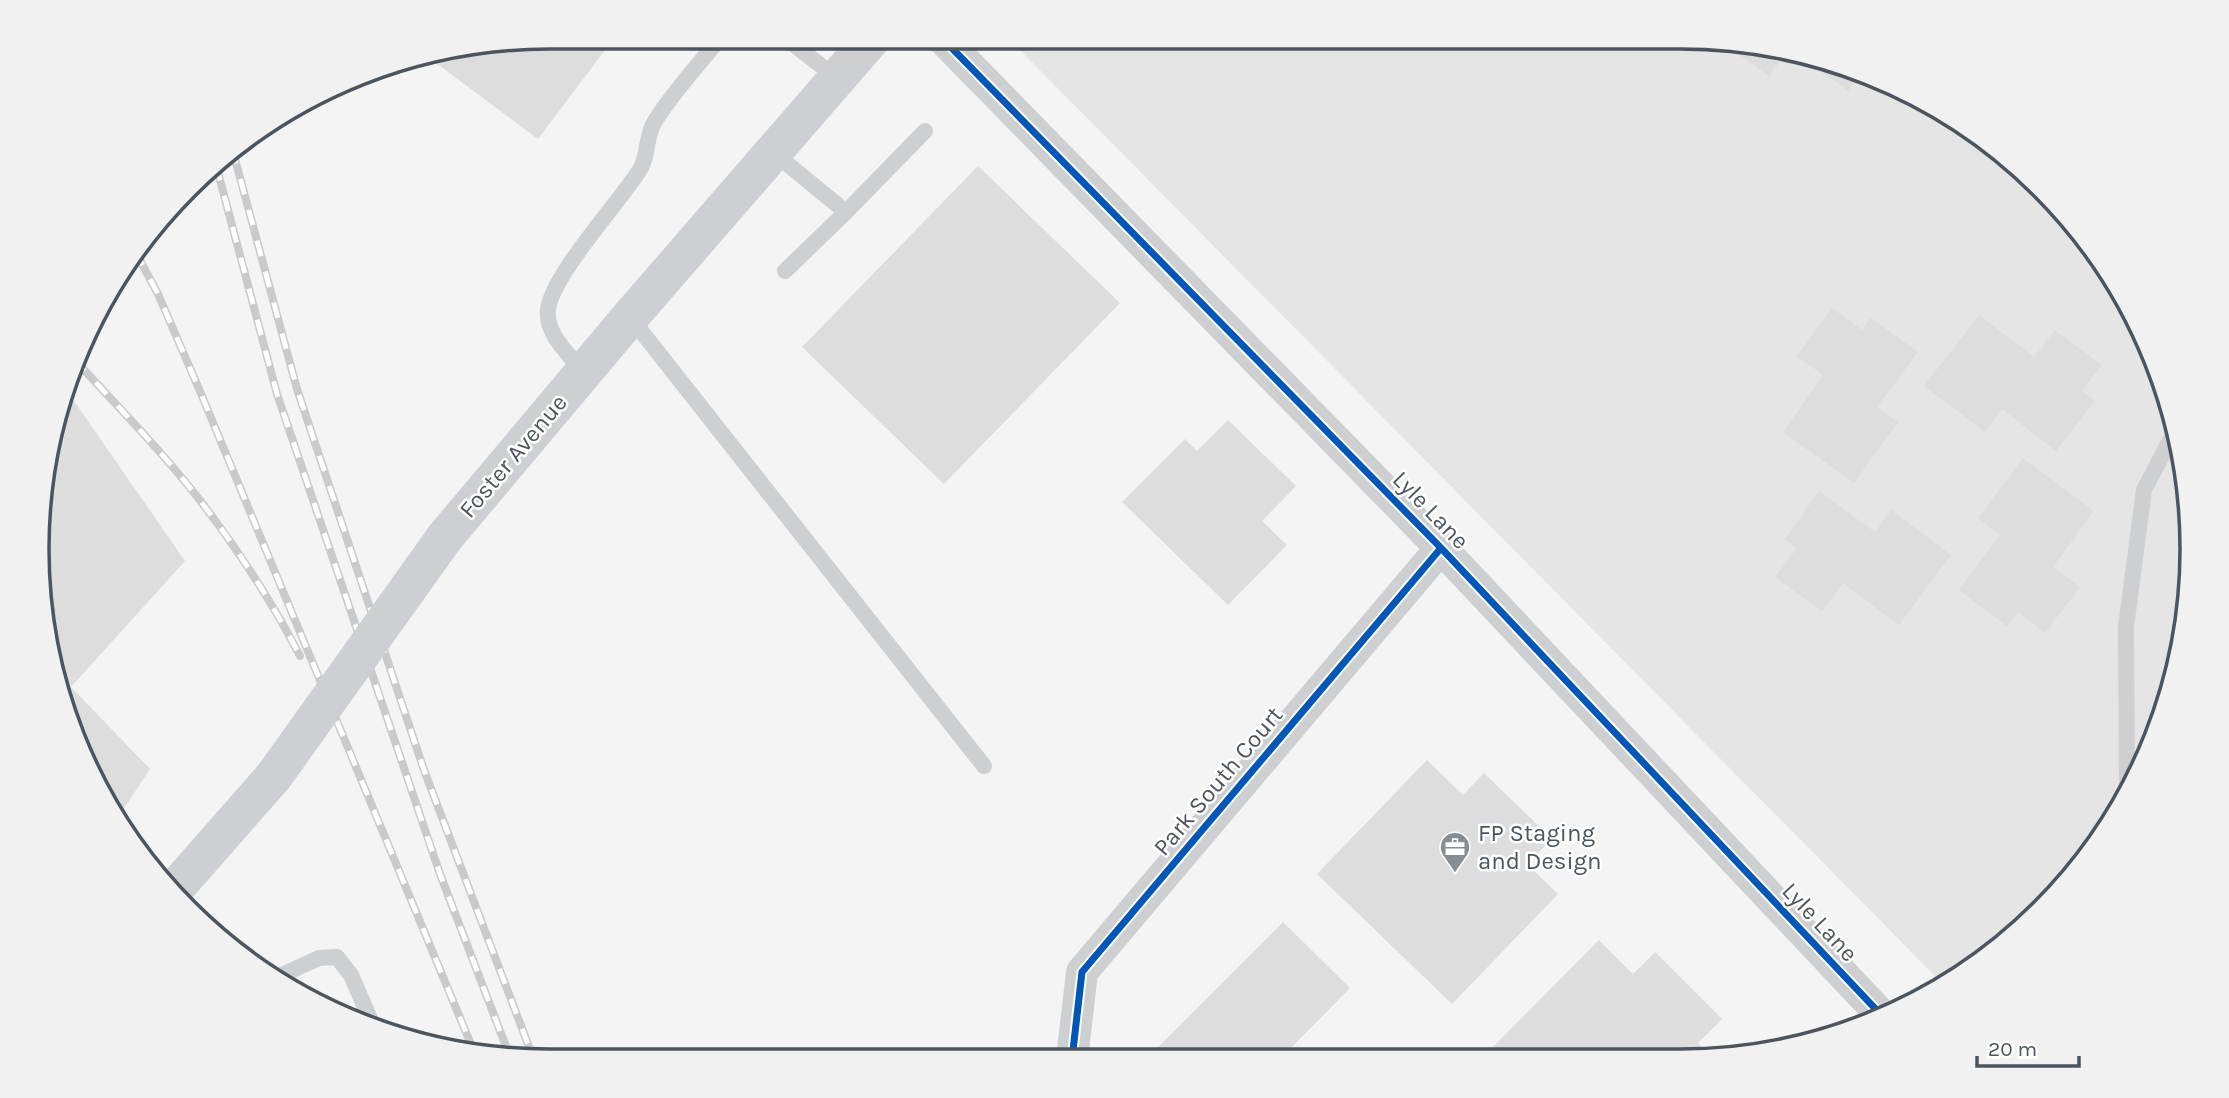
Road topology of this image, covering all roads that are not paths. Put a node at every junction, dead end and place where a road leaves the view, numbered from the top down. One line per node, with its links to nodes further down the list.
1 (712, 49): 11 (lane)
2 (799, 49): 5 (lane)
3 (862, 49): 5 (main road, Foster Avenue)
4 (953, 49): 13 (street, Lyle Lane)
5 (837, 78): 7 (main road, Foster Avenue)
6 (925, 131): 8 (lane)
7 (772, 151): 8 (lane); 10 (main road, Foster Avenue)
8 (846, 212): 9 (lane)
9 (785, 271)
10 (630, 317): 11 (main road, Foster Avenue); 14 (lane)
11 (583, 372): 16 (main road, Foster Avenue, bridge)
12 (2168, 444): 15 (lane)
13 (1441, 548): 18 (street, Lyle Lane); 20 (street, Park South Court)
14 (984, 766)
15 (2127, 772)
16 (178, 885)
17 (285, 973): 19 (lane)
18 (1876, 1009)
19 (368, 1015)
20 (1073, 1049)

